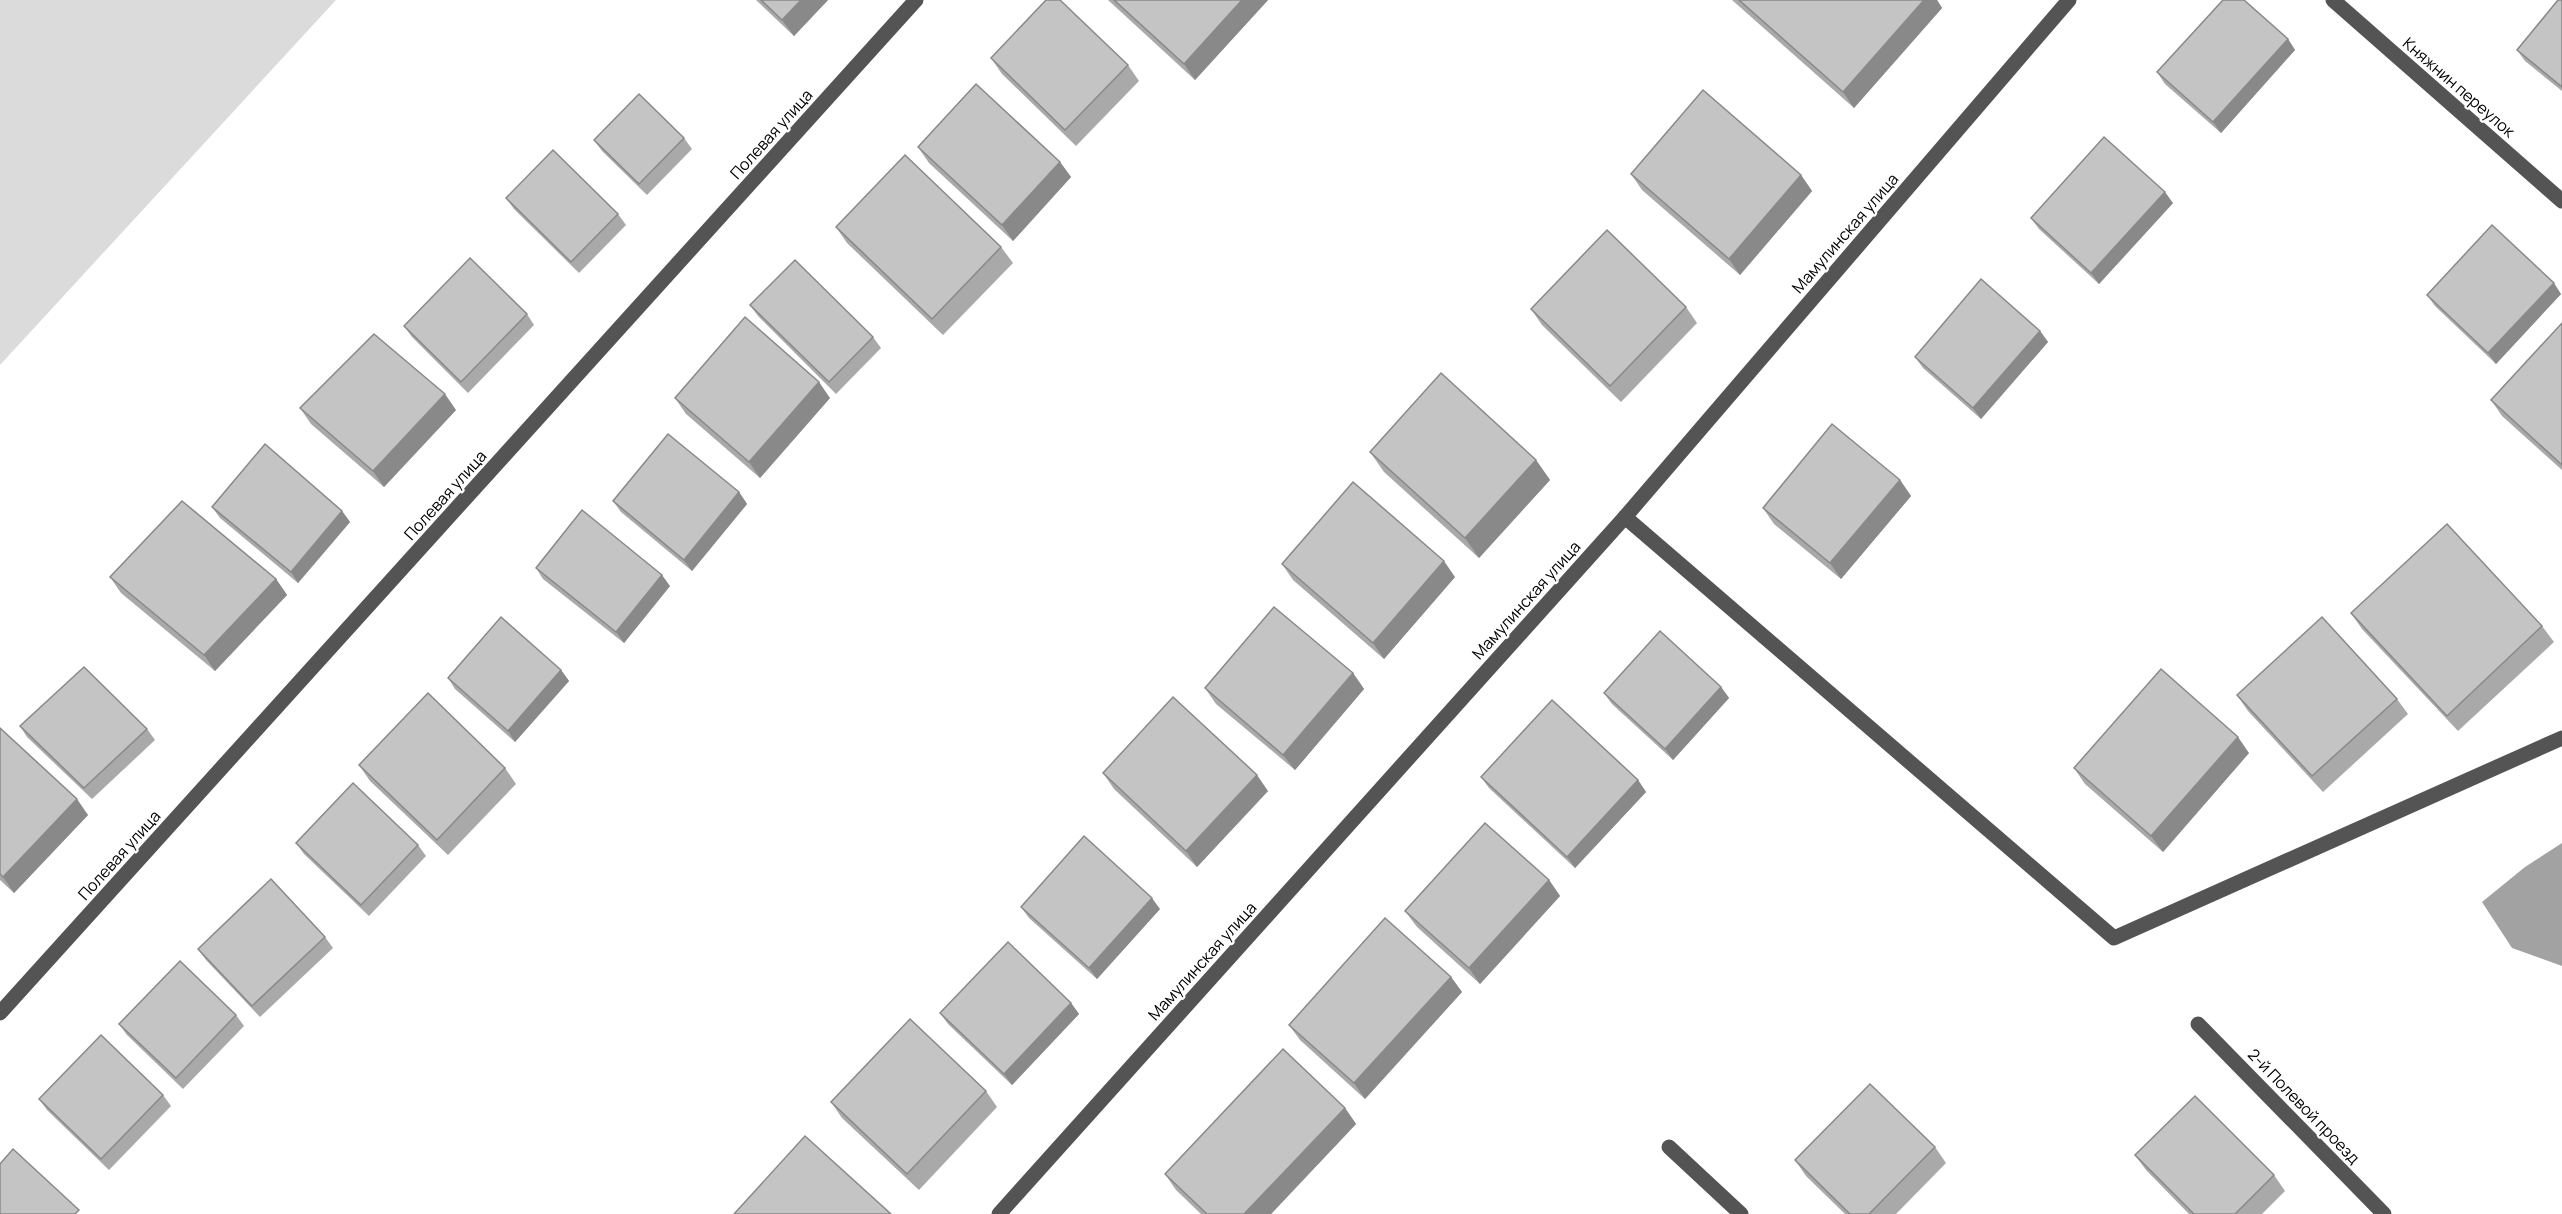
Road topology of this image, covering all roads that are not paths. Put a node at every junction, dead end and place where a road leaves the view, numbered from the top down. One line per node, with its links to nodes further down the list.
1 (916, 0): 7 (street, Полевая улица)
2 (2069, 0): 5 (street, Мамулинская улица)
3 (2333, 0): 4 (street, Княжнин переулок)
4 (2562, 201)
5 (1625, 517): 6 (street); 10 (street, Мамулинская улица)
6 (2562, 738)
7 (0, 1013)
8 (2198, 1024): 12 (street, 2-й Полевой проезд)
9 (1670, 1147): 11 (street)
10 (999, 1214)
11 (1741, 1214)
12 (2384, 1214)

